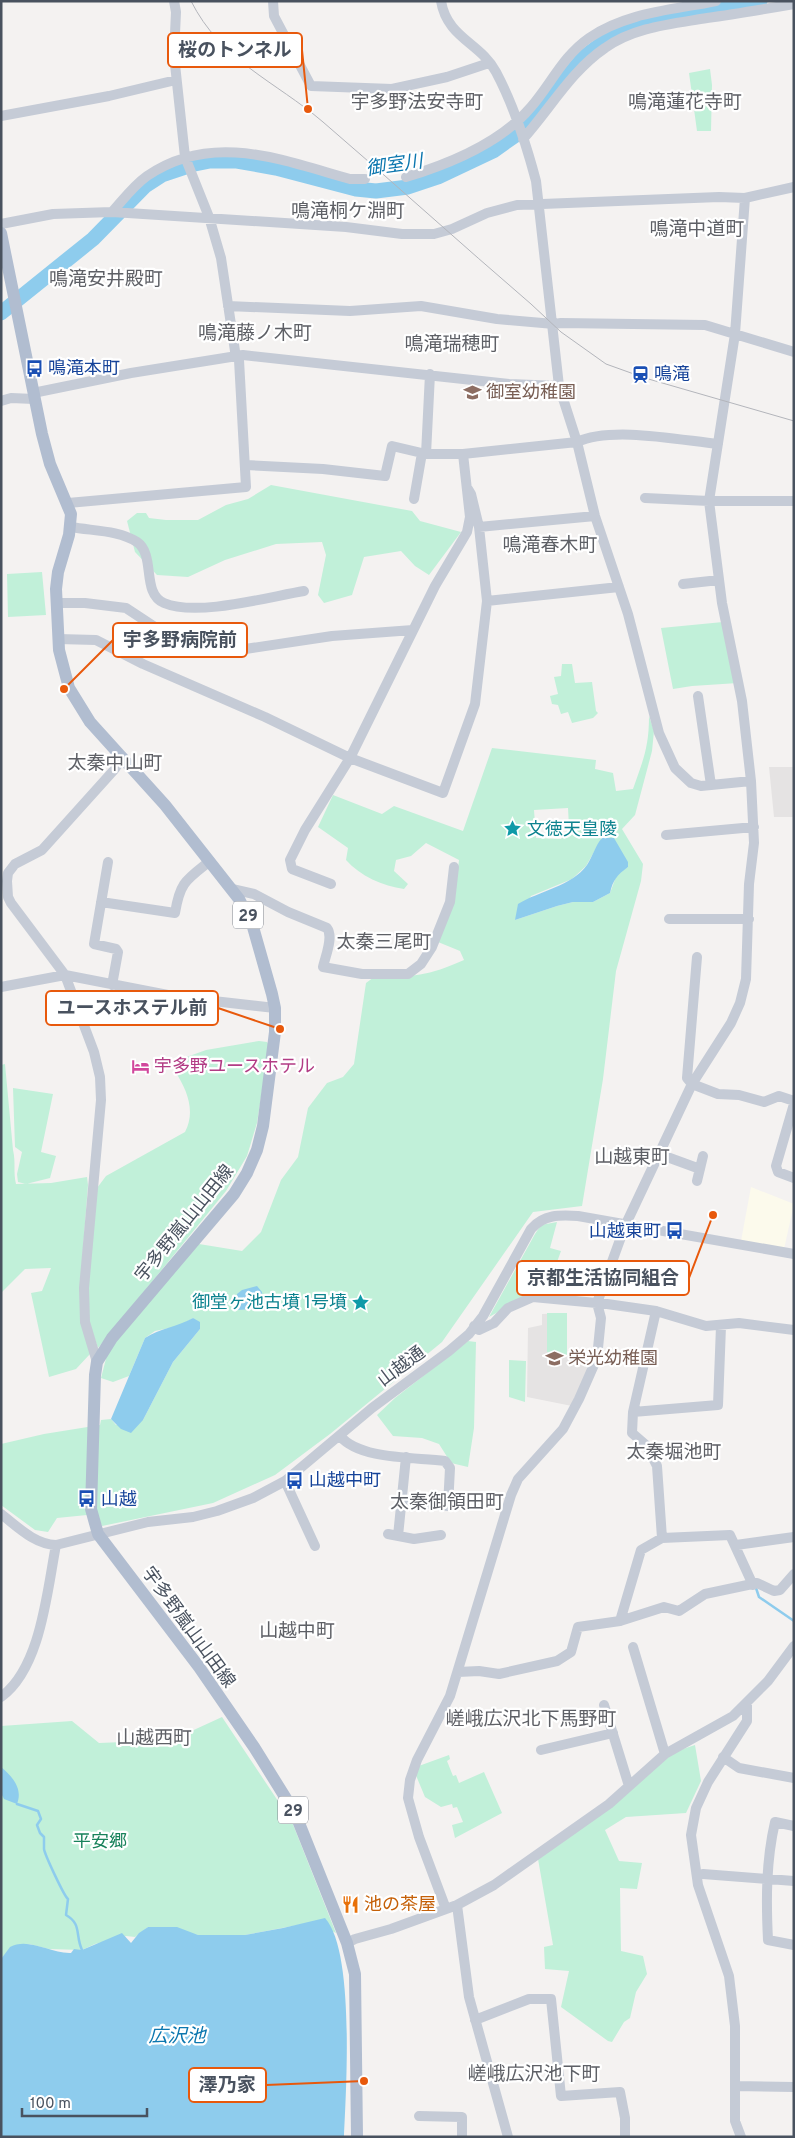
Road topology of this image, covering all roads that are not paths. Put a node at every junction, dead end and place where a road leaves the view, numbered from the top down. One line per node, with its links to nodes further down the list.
1 (174, 1): 7 (street)
2 (272, 1): 6 (street)
3 (441, 1): 6 (street)
4 (716, 1): 9 (street)
5 (794, 4): 10 (street)
6 (489, 63): 9 (street)
7 (176, 80): 8 (street); 11 (street)
8 (1, 116)
9 (517, 122): 10 (street); 12 (street)
10 (522, 137): 16 (street)
11 (185, 158): 13 (street); 17 (street); 18 (street)
12 (406, 177)
13 (365, 179)
14 (794, 187): 15 (street)
15 (745, 198): 16 (street); 23 (street)
16 (538, 203): 18 (street); 22 (street)
17 (112, 212): 18 (street); 19 (street)
18 (209, 217): 21 (street)
19 (1, 224)
20 (1, 232): 28 (main road, 宇多野嵐山山田線 / 29)
21 (228, 306): 22 (street); 25 (street)
22 (554, 324): 23 (street); 27 (street)
23 (735, 334): 24 (street); 31 (street)
24 (794, 352)
25 (238, 357): 26 (street); 28 (street); 34 (street)
26 (430, 374): 27 (street); 32 (street)
27 (559, 386): 30 (street)
28 (33, 396): 29 (street); 40 (main road, 宇多野嵐山山田線 / 29)
29 (1, 401)
30 (577, 442): 31 (street); 33 (street); 41 (street)
31 (718, 444): 39 (street)
32 (424, 454): 33 (street); 34 (street); 37 (street)
33 (463, 454): 35 (street)
34 (246, 465): 40 (street)
35 (468, 489): 43 (street); 50 (street)
36 (645, 498): 39 (street)
37 (414, 499)
38 (794, 500): 39 (street)
39 (709, 501): 44 (street)
40 (68, 503): 42 (main road, 宇多野嵐山山田線 / 29)
41 (595, 516): 43 (street); 46 (street)
42 (71, 527): 47 (street); 49 (main road, 宇多野嵐山山田線 / 29)
43 (479, 527): 48 (street)
44 (719, 580): 45 (street); 55 (street)
45 (684, 584)
46 (619, 587): 48 (street); 56 (street)
47 (304, 591)
48 (487, 601): 54 (street)
49 (56, 603): 50 (street); 51 (main road, 宇多野嵐山山田線 / 29)
50 (413, 630): 54 (street)
51 (58, 639): 53 (main road, 宇多野嵐山山田線 / 29); 54 (street)
52 (698, 696): 56 (street)
53 (123, 757): 59 (main road, 宇多野嵐山山田線 / 29); 65 (street)
54 (350, 758): 62 (street)
55 (751, 781): 56 (street); 57 (street)
56 (711, 785)
57 (754, 827): 58 (street); 67 (street)
58 (666, 835)
59 (210, 861): 63 (main road, 宇多野嵐山山田線 / 29); 64 (street)
60 (108, 862): 64 (street)
61 (454, 867): 63 (street)
62 (331, 884)
63 (232, 889): 72 (main road, 宇多野嵐山山田線 / 29)
64 (101, 902): 70 (street)
65 (6, 903): 69 (street)
66 (669, 919): 67 (street)
67 (749, 919): 73 (street)
68 (697, 957): 73 (street)
69 (65, 975): 70 (street); 71 (street); 87 (street)
70 (112, 985): 72 (street)
71 (1, 987)
72 (275, 1008): 87 (main road, 宇多野嵐山山田線 / 29)
73 (692, 1084): 74 (street); 75 (street)
74 (794, 1102): 78 (street)
75 (659, 1154): 77 (street); 80 (street)
76 (703, 1156): 77 (street)
77 (700, 1169): 79 (street)
78 (794, 1178)
79 (697, 1181)
80 (625, 1226): 81 (street, 山越通); 82 (street); 84 (street, 山越通)
81 (794, 1254)
82 (597, 1303): 83 (street); 84 (street); 106 (street)
83 (656, 1311): 85 (street); 88 (street)
84 (474, 1326): 89 (street, 山越通)
85 (721, 1326): 86 (street); 88 (street)
86 (794, 1330)
87 (97, 1362): 94 (main road, 宇多野嵐山山田線 / 29)
88 (633, 1412): 97 (street)
89 (340, 1436): 90 (street); 91 (street, 山越通)
90 (406, 1456): 92 (street); 92 (street)
91 (285, 1481): 94 (street, 山越通); 100 (street)
92 (401, 1501): 95 (street)
93 (1, 1514): 98 (street)
94 (98, 1534): 98 (street, 山越通); 122 (main road, 宇多野嵐山山田線 / 29)
95 (441, 1534)
96 (794, 1537): 99 (street)
97 (662, 1538): 99 (street); 103 (street)
98 (56, 1545): 107 (street)
99 (736, 1545): 102 (street)
100 (316, 1546)
101 (794, 1574): 102 (street)
102 (753, 1585): 103 (street)
103 (620, 1622): 106 (street)
104 (794, 1646): 108 (street)
105 (633, 1647): 112 (street)
106 (458, 1672): 121 (street)
107 (1, 1697)
108 (747, 1703): 112 (street); 113 (street)
109 (604, 1705): 110 (street)
110 (613, 1733): 111 (street); 115 (street)
111 (542, 1750)
112 (665, 1754): 115 (street)
113 (723, 1758): 114 (street); 125 (street)
114 (794, 1778)
115 (629, 1786): 120 (street)
116 (794, 1826): 118 (street)
117 (704, 1874): 118 (street)
118 (767, 1879): 119 (street); 123 (street)
119 (794, 1881)
120 (457, 1905): 121 (street); 124 (street)
121 (446, 1909): 122 (street)
122 (347, 1943): 128 (main road, 宇多野嵐山山田線 / 29)
123 (794, 1945)
124 (475, 2020): 130 (street); 131 (street)
125 (735, 2086): 126 (street); 132 (street)
126 (794, 2087)
127 (419, 2116): 129 (street)
128 (357, 2137)
129 (462, 2137)
130 (508, 2137)
131 (625, 2137)
132 (741, 2137)

